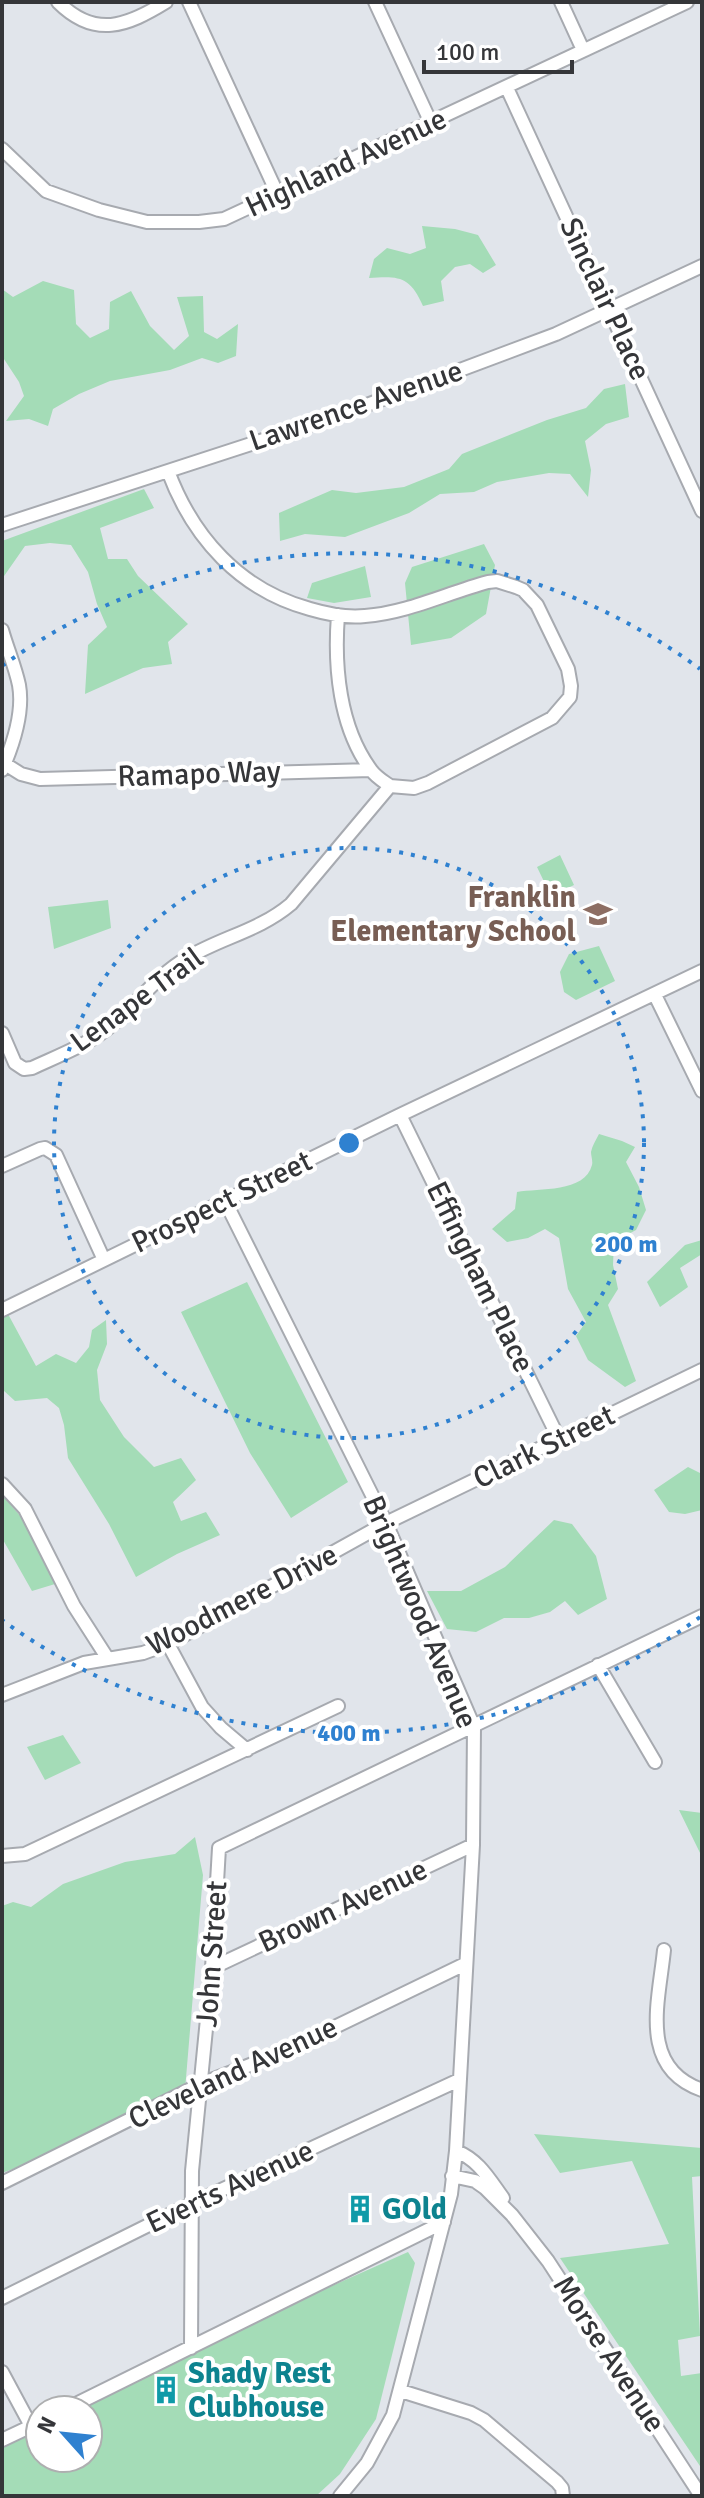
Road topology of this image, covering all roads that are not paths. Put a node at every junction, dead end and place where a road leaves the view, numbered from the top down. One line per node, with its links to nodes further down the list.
1 (58, 2): 2 (street)
2 (166, 2)
3 (189, 2): 11 (street)
4 (375, 2): 9 (street)
5 (561, 2): 7 (street)
6 (687, 2): 7 (street, Highland Avenue)
7 (583, 50): 8 (street, Highland Avenue)
8 (507, 88): 9 (street, Highland Avenue); 13 (street, Sinclair Place)
9 (431, 123): 11 (street, Highland Avenue)
10 (2, 149): 11 (street, Highland Avenue)
11 (278, 195)
12 (702, 266): 13 (street, Lawrence Avenue)
13 (610, 309): 14 (street, Lawrence Avenue); 15 (street, Sinclair Place)
14 (168, 471): 16 (street, Lawrence Avenue); 17 (street)
15 (702, 511)
16 (2, 525)
17 (338, 615): 20 (street); 21 (street)
18 (2, 630): 19 (street)
19 (3, 767): 20 (street, Ramapo Way)
20 (371, 770): 21 (street)
21 (390, 786): 24 (street, Lenape Trail)
22 (702, 971): 23 (street, Prospect Street)
23 (655, 995): 25 (street); 26 (street, Prospect Street)
24 (2, 1033)
25 (702, 1091)
26 (400, 1115): 28 (street, Prospect Street); 32 (street, Effingham Place)
27 (2, 1166): 29 (street)
28 (225, 1201): 29 (street, Prospect Street); 34 (street, Brightwood Avenue)
29 (104, 1260): 30 (street, Prospect Street)
30 (2, 1310)
31 (702, 1370): 32 (street, Clark Street)
32 (559, 1439): 34 (street, Clark Street)
33 (2, 1484): 37 (street)
34 (386, 1523): 36 (street, Woodmere Drive); 41 (street, Brightwood Avenue)
35 (702, 1616): 38 (street)
36 (168, 1644): 37 (street, Woodmere Drive); 42 (street)
37 (108, 1659): 39 (street, Woodmere Drive)
38 (598, 1665): 41 (street); 43 (street)
39 (2, 1695)
40 (338, 1706): 42 (street)
41 (474, 1727): 44 (street, Brightwood Avenue); 48 (street, John Street)
42 (247, 1750): 45 (street)
43 (655, 1762)
44 (473, 1845): 47 (street, Brightwood Avenue); 48 (street, Brown Avenue)
45 (2, 1856)
46 (664, 1950): 51 (street)
47 (465, 1964): 49 (street, Brightwood Avenue); 50 (street, Cleveland Avenue)
48 (212, 1968): 50 (street, John Street)
49 (459, 2080): 52 (street, Brightwood Avenue); 55 (street, Everts Avenue)
50 (201, 2084): 54 (street, Cleveland Avenue); 55 (street, John Street)
51 (702, 2090)
52 (456, 2151): 53 (street, Brightwood Avenue); 56 (street, Morse Avenue)
53 (452, 2176): 56 (street, Morse Avenue); 57 (street, Brightwood Avenue)
54 (2, 2183)
55 (191, 2204): 58 (street, Everts Avenue); 59 (street, John Street)
56 (512, 2215): 70 (street, Morse Avenue)
57 (444, 2222): 59 (street); 61 (street, Brightwood Avenue)
58 (2, 2298)
59 (191, 2348): 62 (street)
60 (2, 2372): 63 (street)
61 (401, 2391): 66 (street, Brightwood Avenue); 69 (street)
62 (97, 2394)
63 (24, 2406)
64 (24, 2430): 65 (street)
65 (2, 2440)
66 (353, 2481): 67 (street, Brightwood Avenue); 68 (street)
67 (340, 2496)
68 (357, 2496)
69 (563, 2496)
70 (701, 2496)

